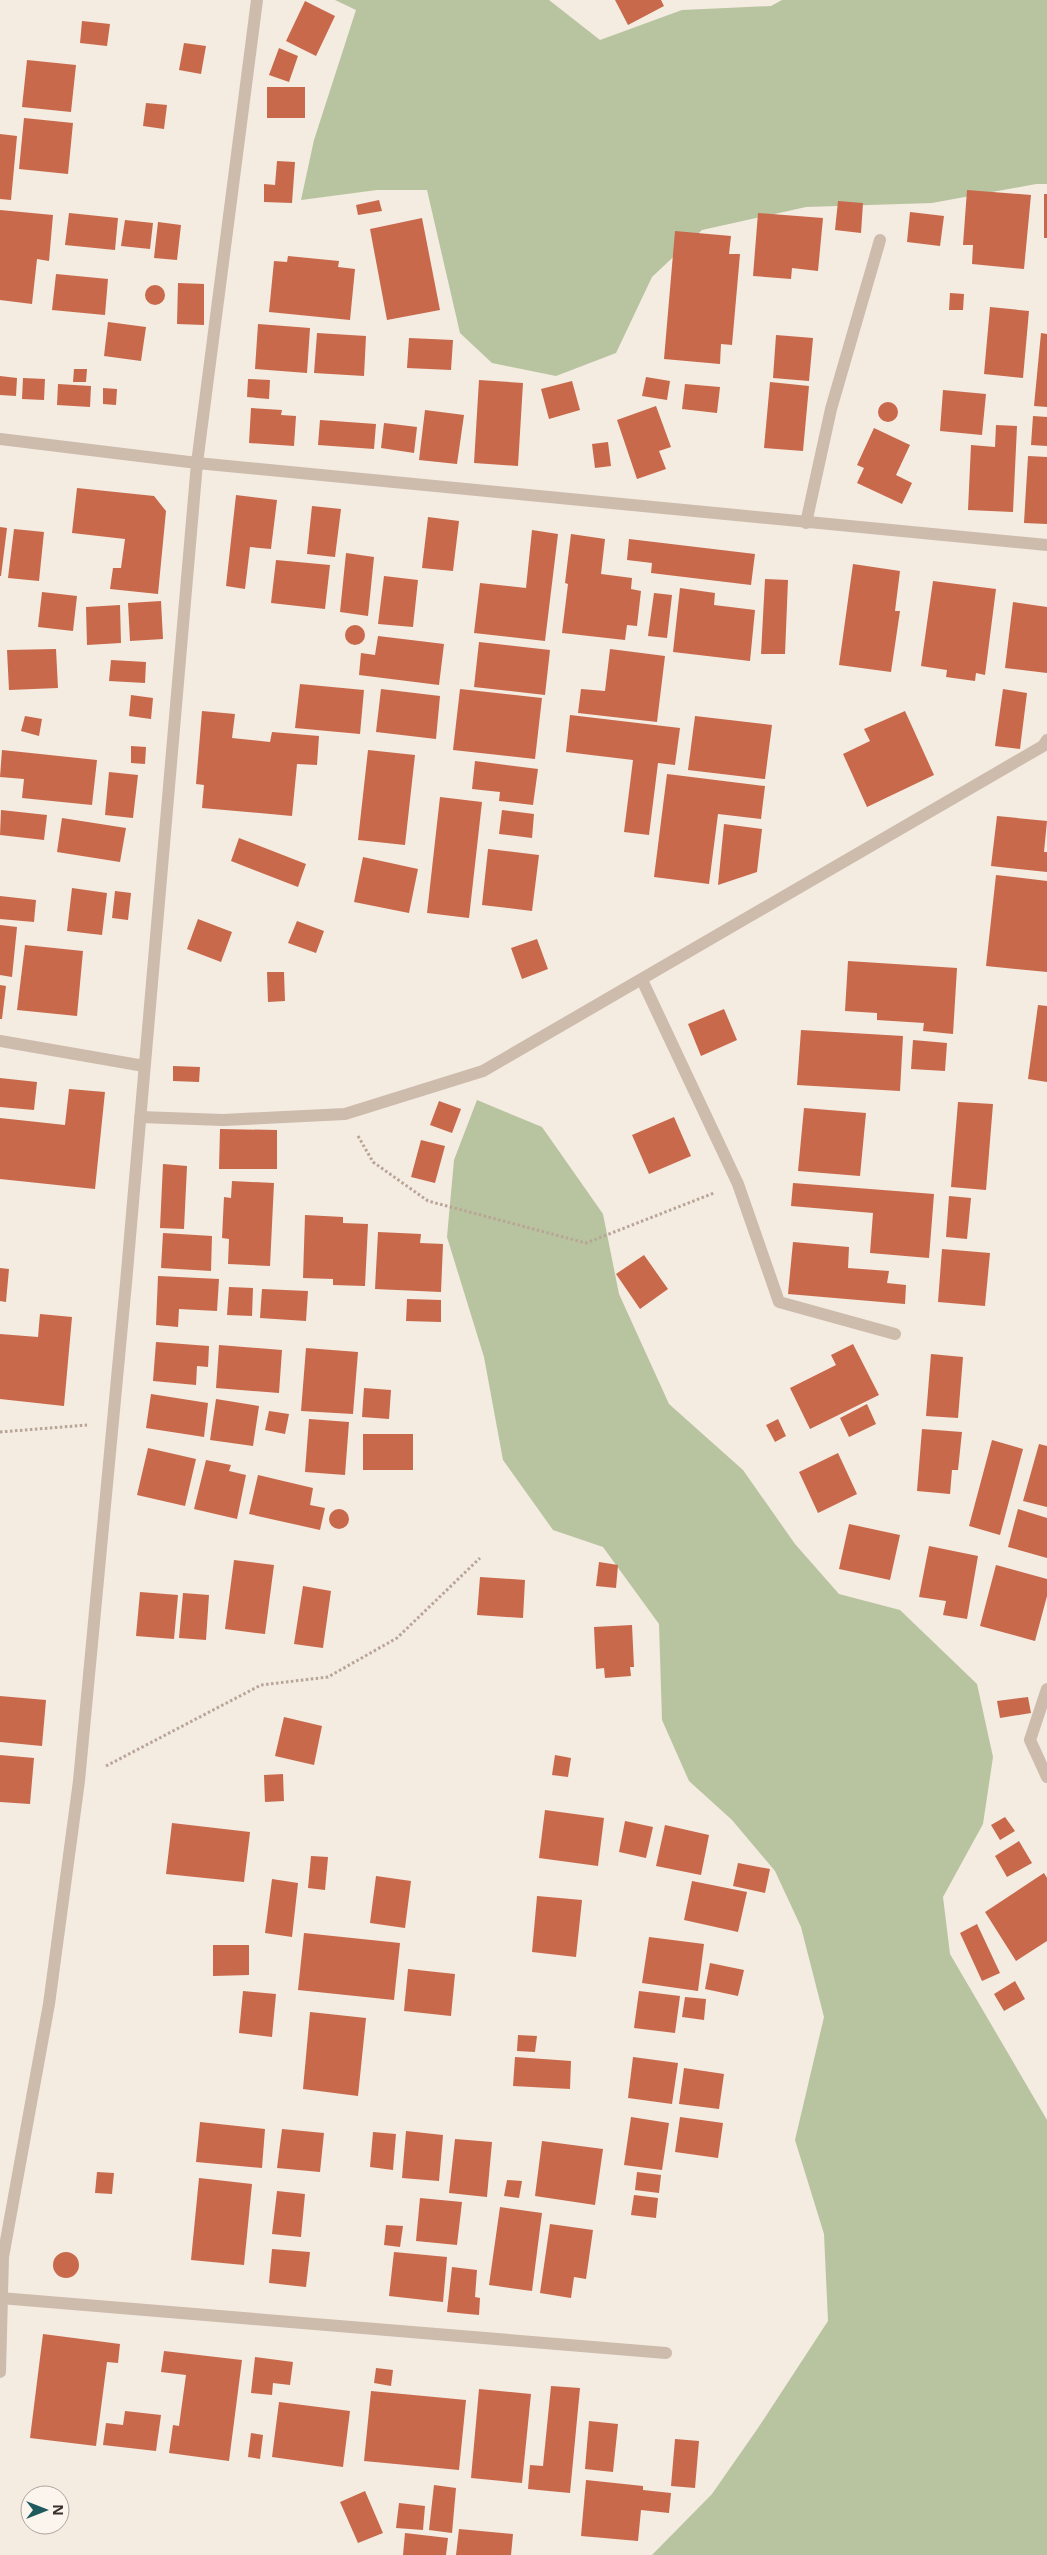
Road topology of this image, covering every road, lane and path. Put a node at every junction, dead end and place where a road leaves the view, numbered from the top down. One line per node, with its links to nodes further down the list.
1 (257, 0): 4 (street)
2 (880, 240): 5 (street)
3 (0, 439): 4 (street)
4 (197, 463): 5 (street); 10 (street)
5 (806, 523): 6 (street)
6 (1047, 545)
7 (1047, 740): 8 (street)
8 (642, 980): 11 (street); 13 (street)
9 (0, 1041): 10 (street)
10 (144, 1066): 12 (street)
11 (345, 1114): 12 (street); 13 (path)
12 (140, 1117): 15 (street)
13 (738, 1184): 14 (street)
14 (896, 1334)
15 (113, 1423): 16 (path); 20 (street)
16 (0, 1432)
17 (480, 1558): 20 (path)
18 (1047, 1689): 19 (street)
19 (1047, 1777)
20 (79, 1780): 21 (street)
21 (1, 2298): 22 (street); 23 (street)
22 (666, 2353)
23 (0, 2372)

